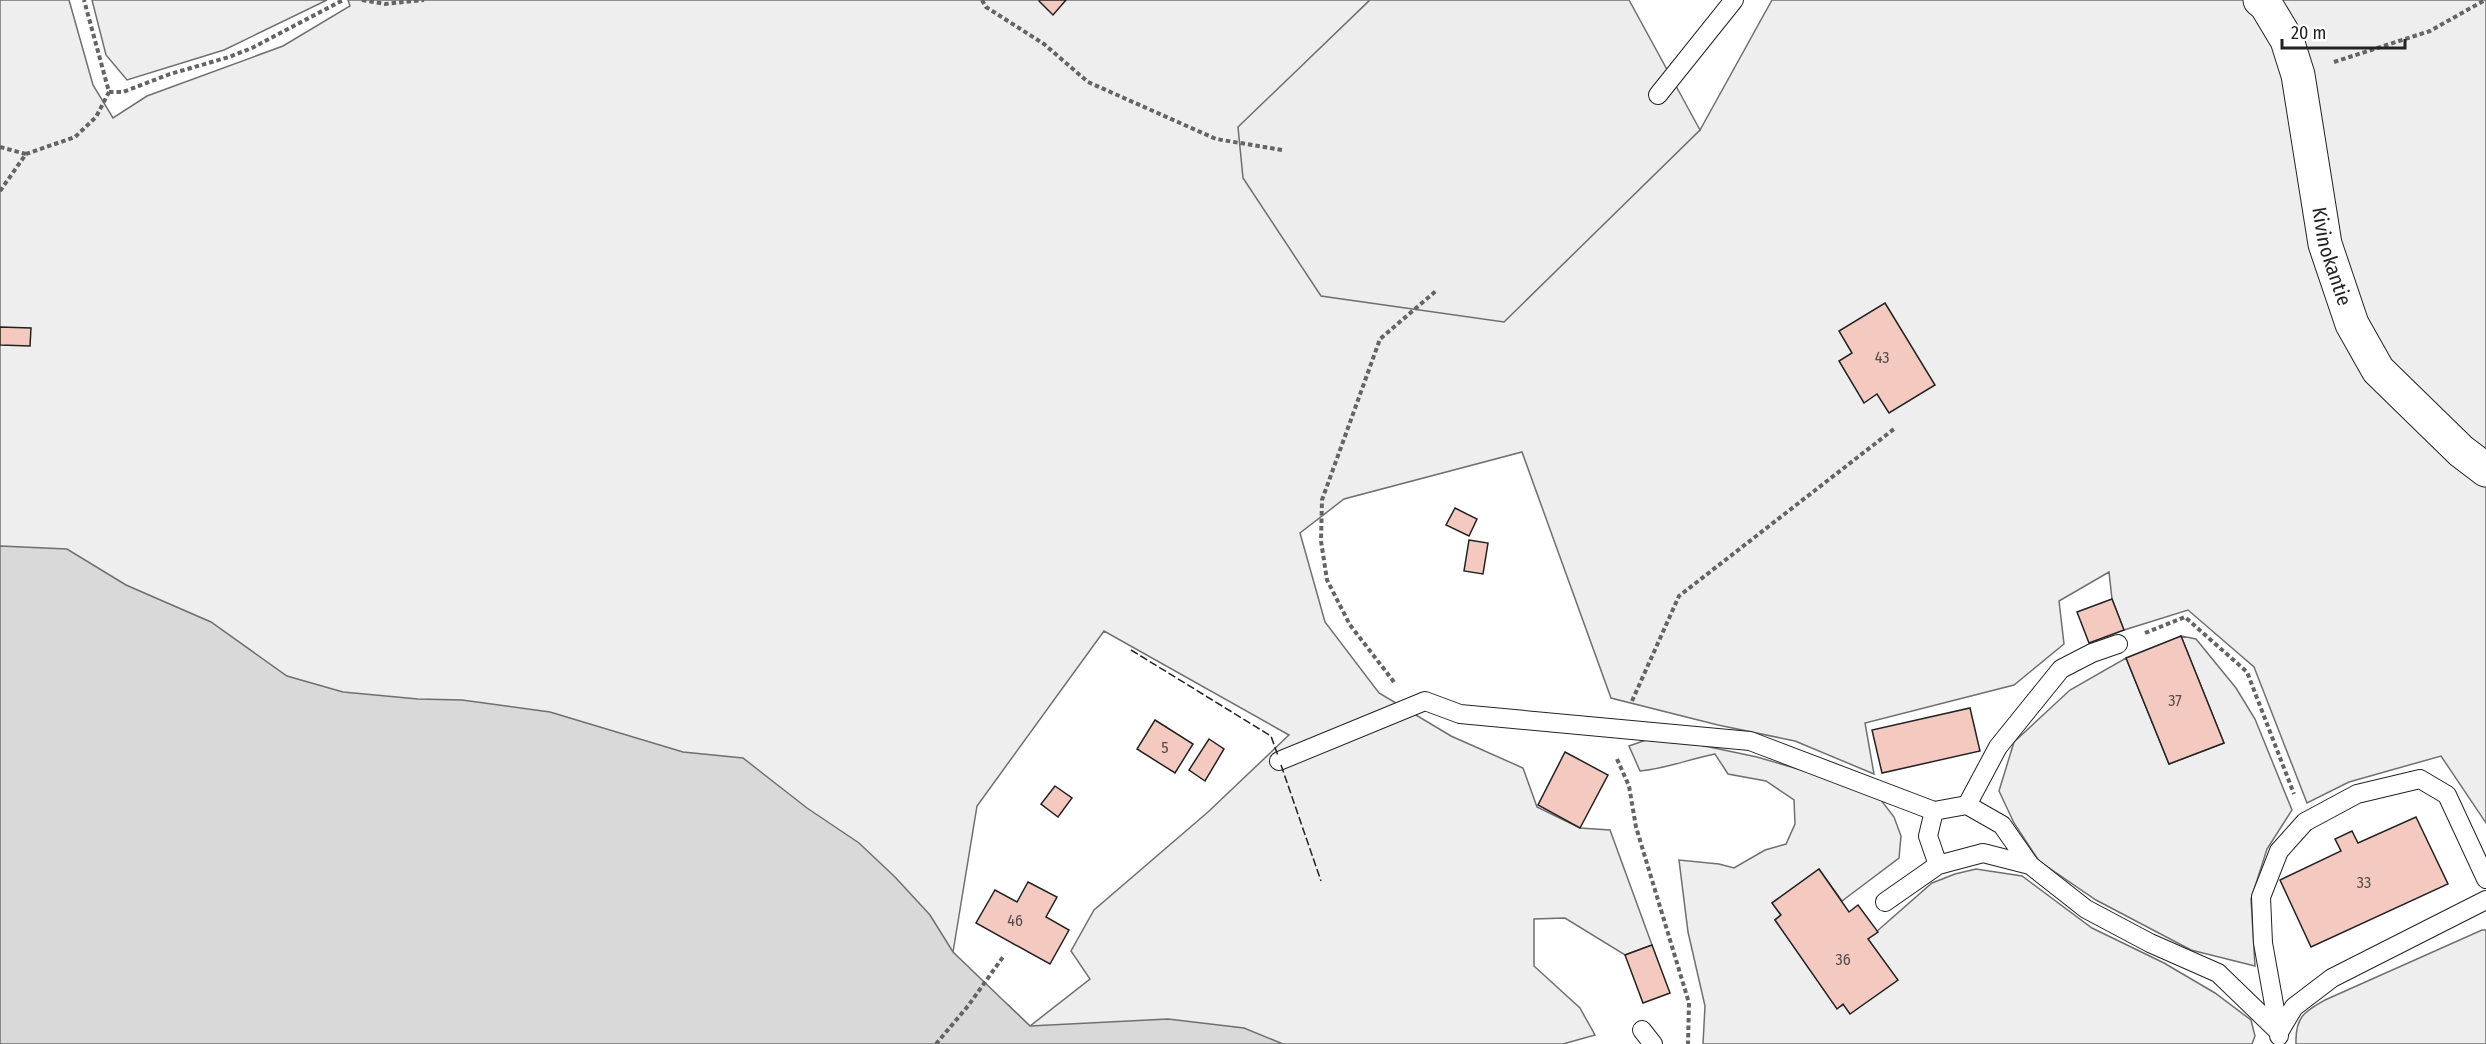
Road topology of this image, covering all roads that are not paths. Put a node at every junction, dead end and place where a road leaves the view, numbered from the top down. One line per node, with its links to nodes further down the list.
1 (1734, 0): 3 (lane)
2 (2260, 0): 4 (street, Kivinokantie)
3 (1658, 95)
4 (2486, 470)
5 (2118, 644): 7 (lane)
6 (1280, 761): 8 (lane)
7 (1967, 805): 8 (lane); 10 (lane)
8 (1934, 811): 9 (lane)
9 (1938, 865): 10 (lane); 13 (lane)
10 (2030, 865): 14 (lane)
11 (2486, 879): 14 (lane)
12 (2486, 900): 14 (lane)
13 (1885, 902)
14 (2279, 1038)

